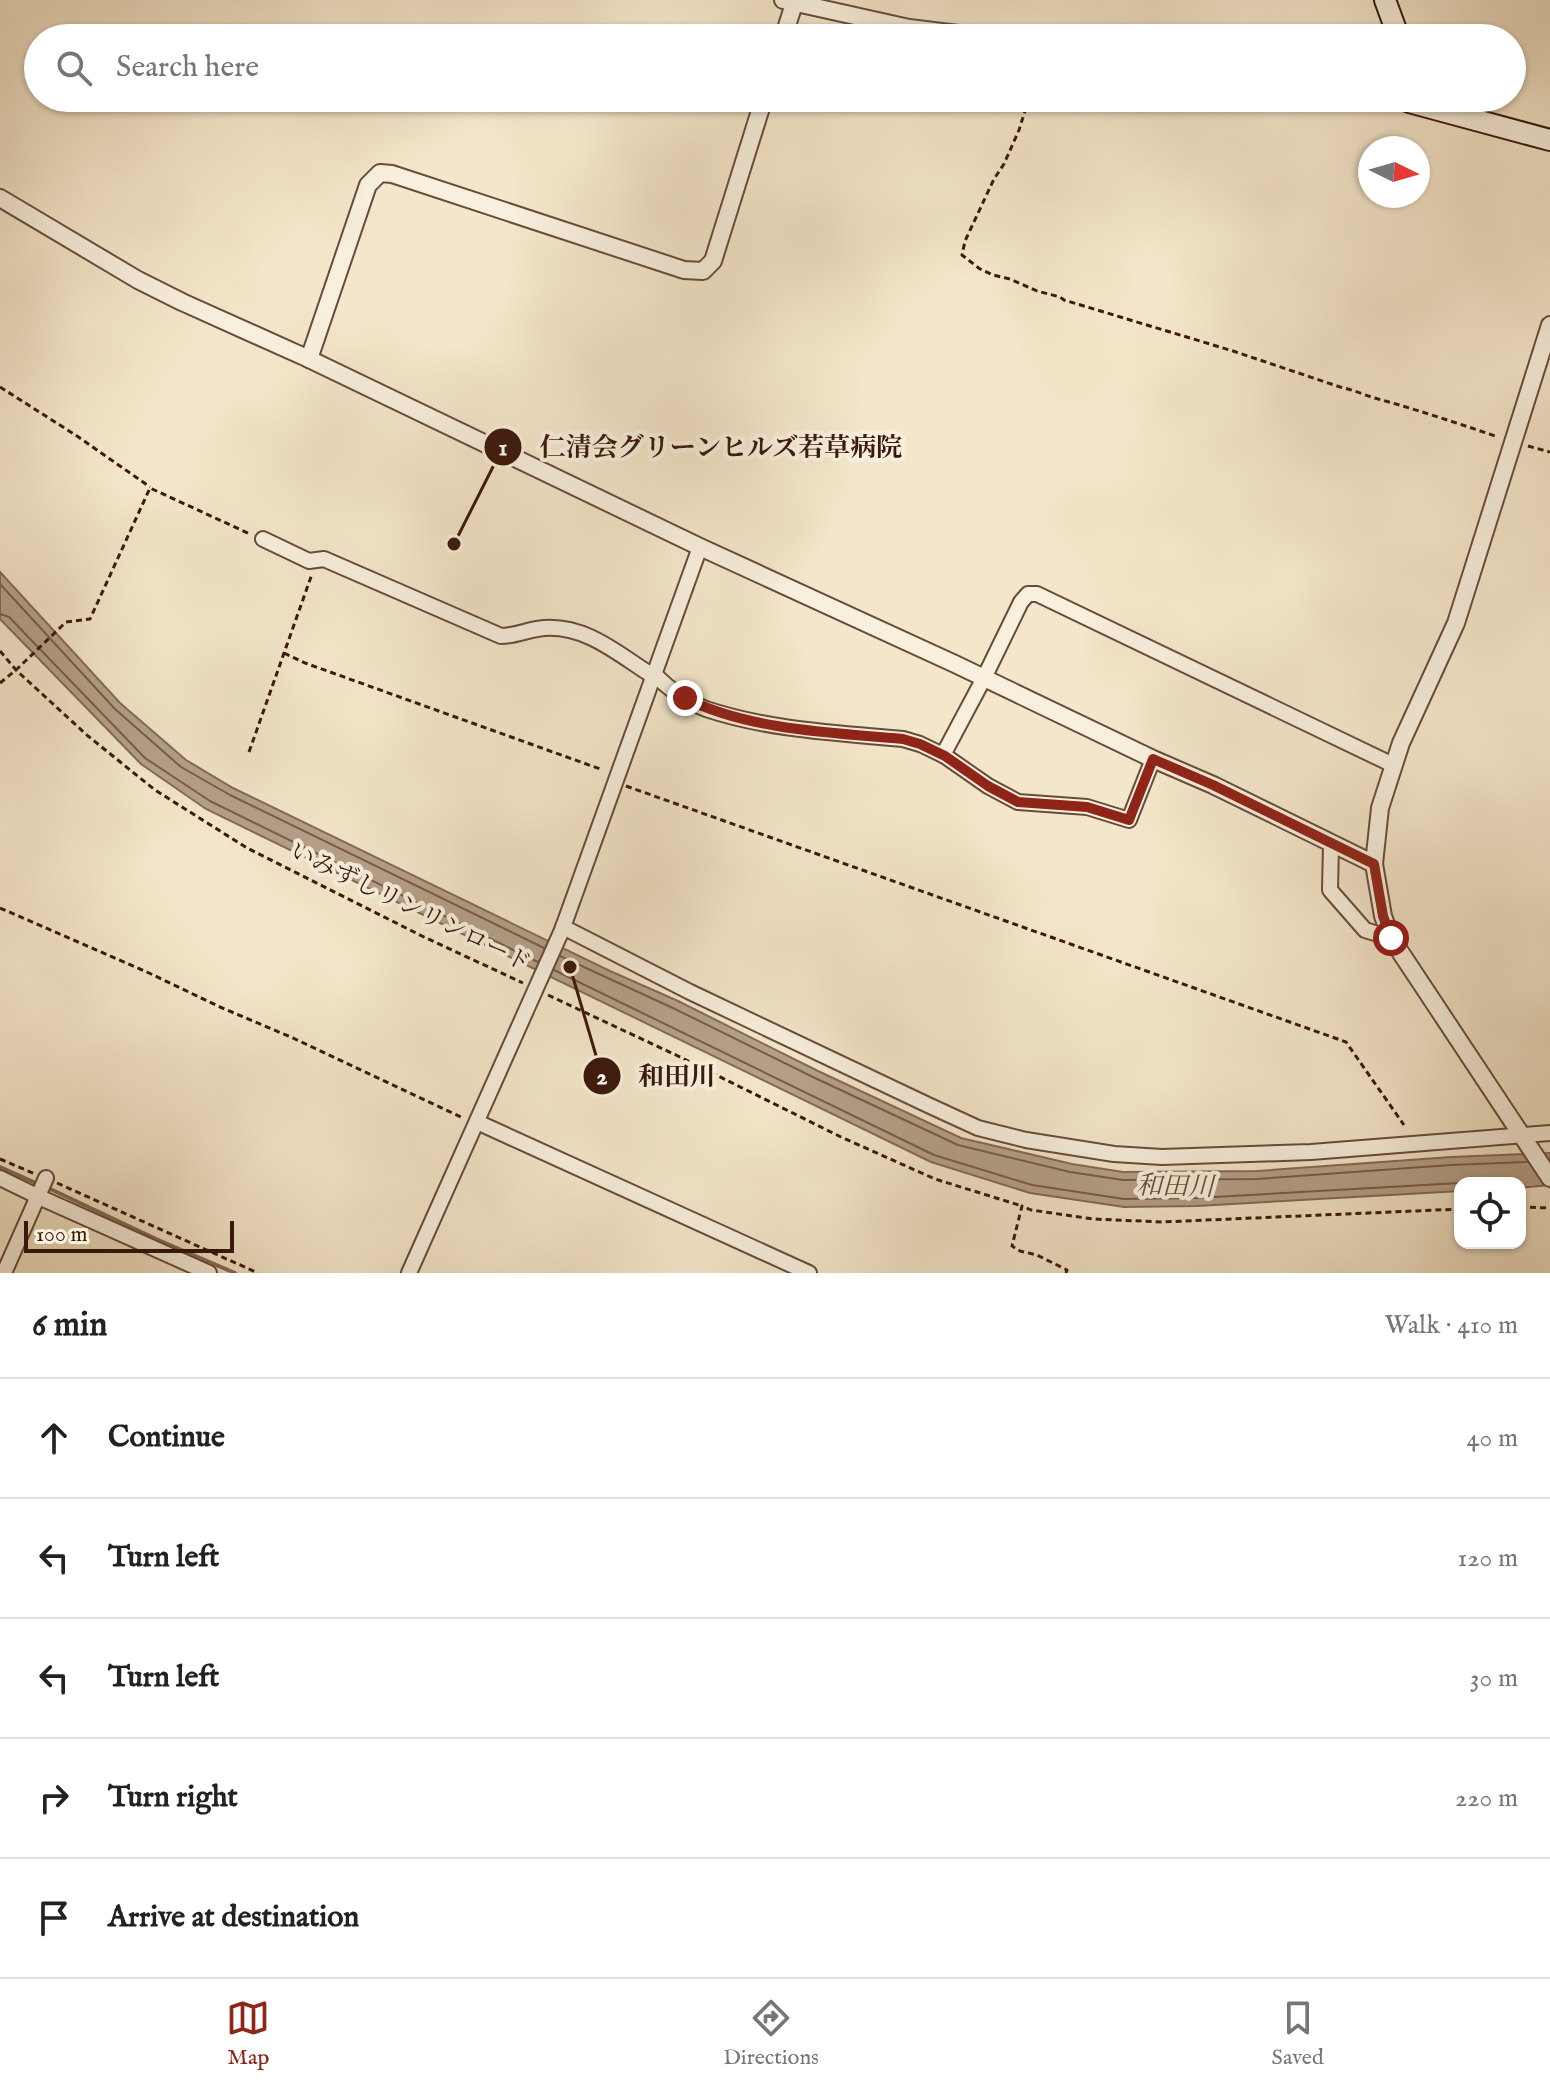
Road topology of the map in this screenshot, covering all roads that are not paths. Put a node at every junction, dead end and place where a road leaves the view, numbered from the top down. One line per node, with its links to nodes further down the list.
1 (1385, 0): 5 (main road)
2 (788, 2): 3 (street); 4 (street)
3 (785, 24)
4 (890, 24)
5 (1394, 24)
6 (760, 112): 11 (street)
7 (1450, 112): 8 (main road)
8 (1550, 140)
9 (0, 198): 11 (street)
10 (1550, 325): 20 (street)
11 (309, 359): 13 (street)
12 (263, 539): 14 (street)
13 (700, 547): 14 (street); 15 (street)
14 (654, 675): 16 (street); 21 (street)
15 (984, 678): 16 (street); 17 (street); 18 (street)
16 (943, 755): 17 (street)
17 (1153, 759): 19 (street)
18 (1389, 763)
19 (1331, 844): 20 (street); 22 (street)
20 (1374, 864): 22 (street)
21 (562, 929): 23 (street); 25 (street)
22 (1391, 938): 25 (street)
23 (477, 1124): 32 (street); 33 (street)
24 (1550, 1133): 25 (street)
25 (1521, 1135): 28 (street)
26 (0, 1178): 29 (street)
27 (46, 1178): 29 (street)
28 (1550, 1178)
29 (39, 1197): 30 (street); 31 (street)
30 (4, 1273)
31 (209, 1273)
32 (409, 1273)
33 (809, 1273)

